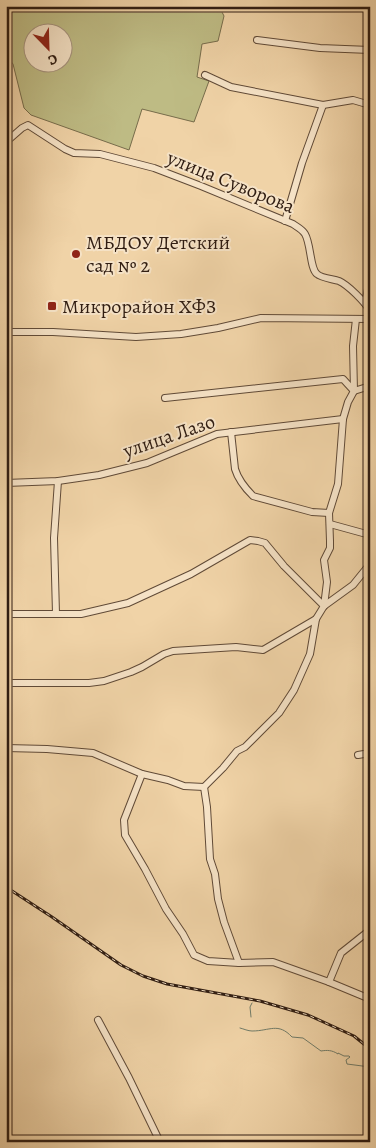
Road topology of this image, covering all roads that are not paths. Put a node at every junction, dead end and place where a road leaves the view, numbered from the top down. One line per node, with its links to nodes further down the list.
1 (10, 6): 2 (street)
2 (6, 8)
3 (257, 40): 4 (street)
4 (370, 50)
5 (205, 75): 6 (street)
6 (323, 105): 7 (street); 9 (street)
7 (370, 105)
8 (6, 142): 9 (street, улица Суворова)
9 (284, 221): 11 (street, улица Суворова)
10 (370, 279): 11 (street)
11 (365, 303): 12 (street, улица Суворова)
12 (370, 311)
13 (356, 319): 14 (street); 15 (street); 17 (street)
14 (370, 320)
15 (6, 332)
16 (370, 386): 17 (street)
17 (354, 391): 18 (street, улица Лазо); 19 (street)
18 (165, 398)
19 (343, 419): 20 (street, улица Лазо); 23 (street)
20 (231, 432): 22 (street, улица Лазо); 23 (street)
21 (6, 482): 22 (street, улица Лазо)
22 (58, 482): 29 (street)
23 (329, 513): 24 (street)
24 (330, 524): 25 (street); 27 (street)
25 (370, 535)
26 (370, 564): 27 (street)
27 (324, 606): 29 (street); 30 (street)
28 (6, 614): 29 (street)
29 (56, 614)
30 (316, 619): 31 (street); 36 (street)
31 (6, 683)
32 (6, 748): 35 (street)
33 (370, 753): 34 (street)
34 (358, 755)
35 (142, 774): 36 (street); 38 (street)
36 (204, 787): 38 (street)
37 (370, 930): 39 (street)
38 (239, 963): 39 (street)
39 (329, 982): 40 (street)
40 (370, 998)
41 (98, 1020): 42 (street)
42 (160, 1142)

